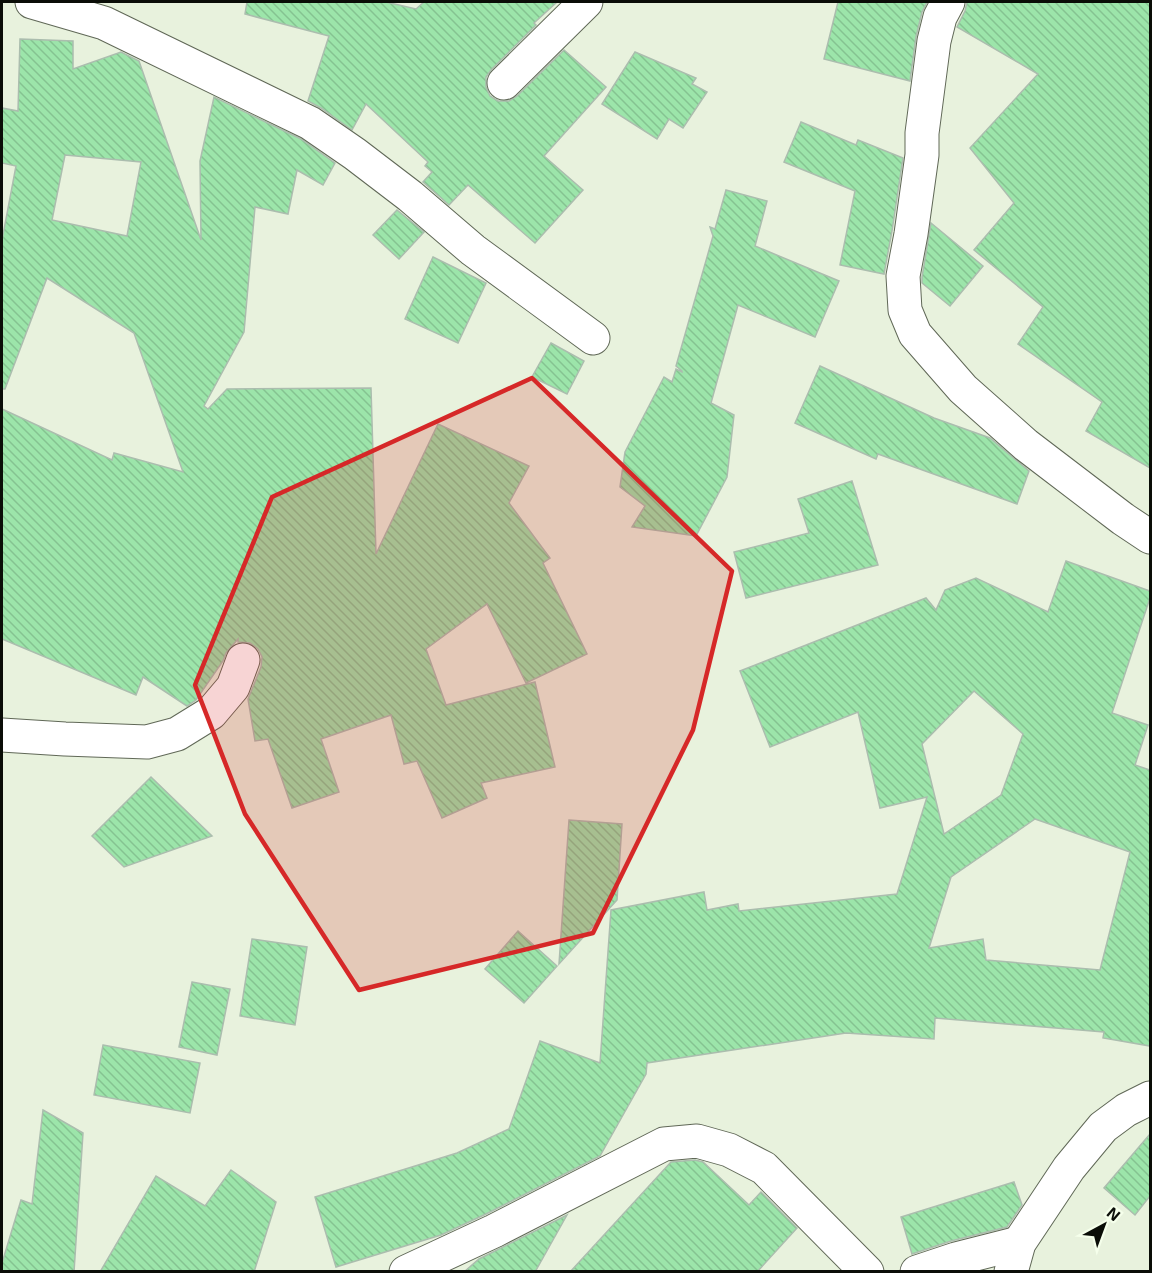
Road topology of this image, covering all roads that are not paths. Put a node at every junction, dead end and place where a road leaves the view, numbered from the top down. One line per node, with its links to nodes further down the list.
1 (32, 2): 5 (street)
2 (586, 2): 4 (street)
3 (948, 2): 6 (street)
4 (504, 83)
5 (593, 338)
6 (1150, 537)
7 (243, 660): 8 (street)
8 (2, 735)
9 (1150, 1098): 10 (street)
10 (1015, 1257): 13 (street)
11 (406, 1272): 12 (street)
12 (867, 1272)
13 (916, 1272)

